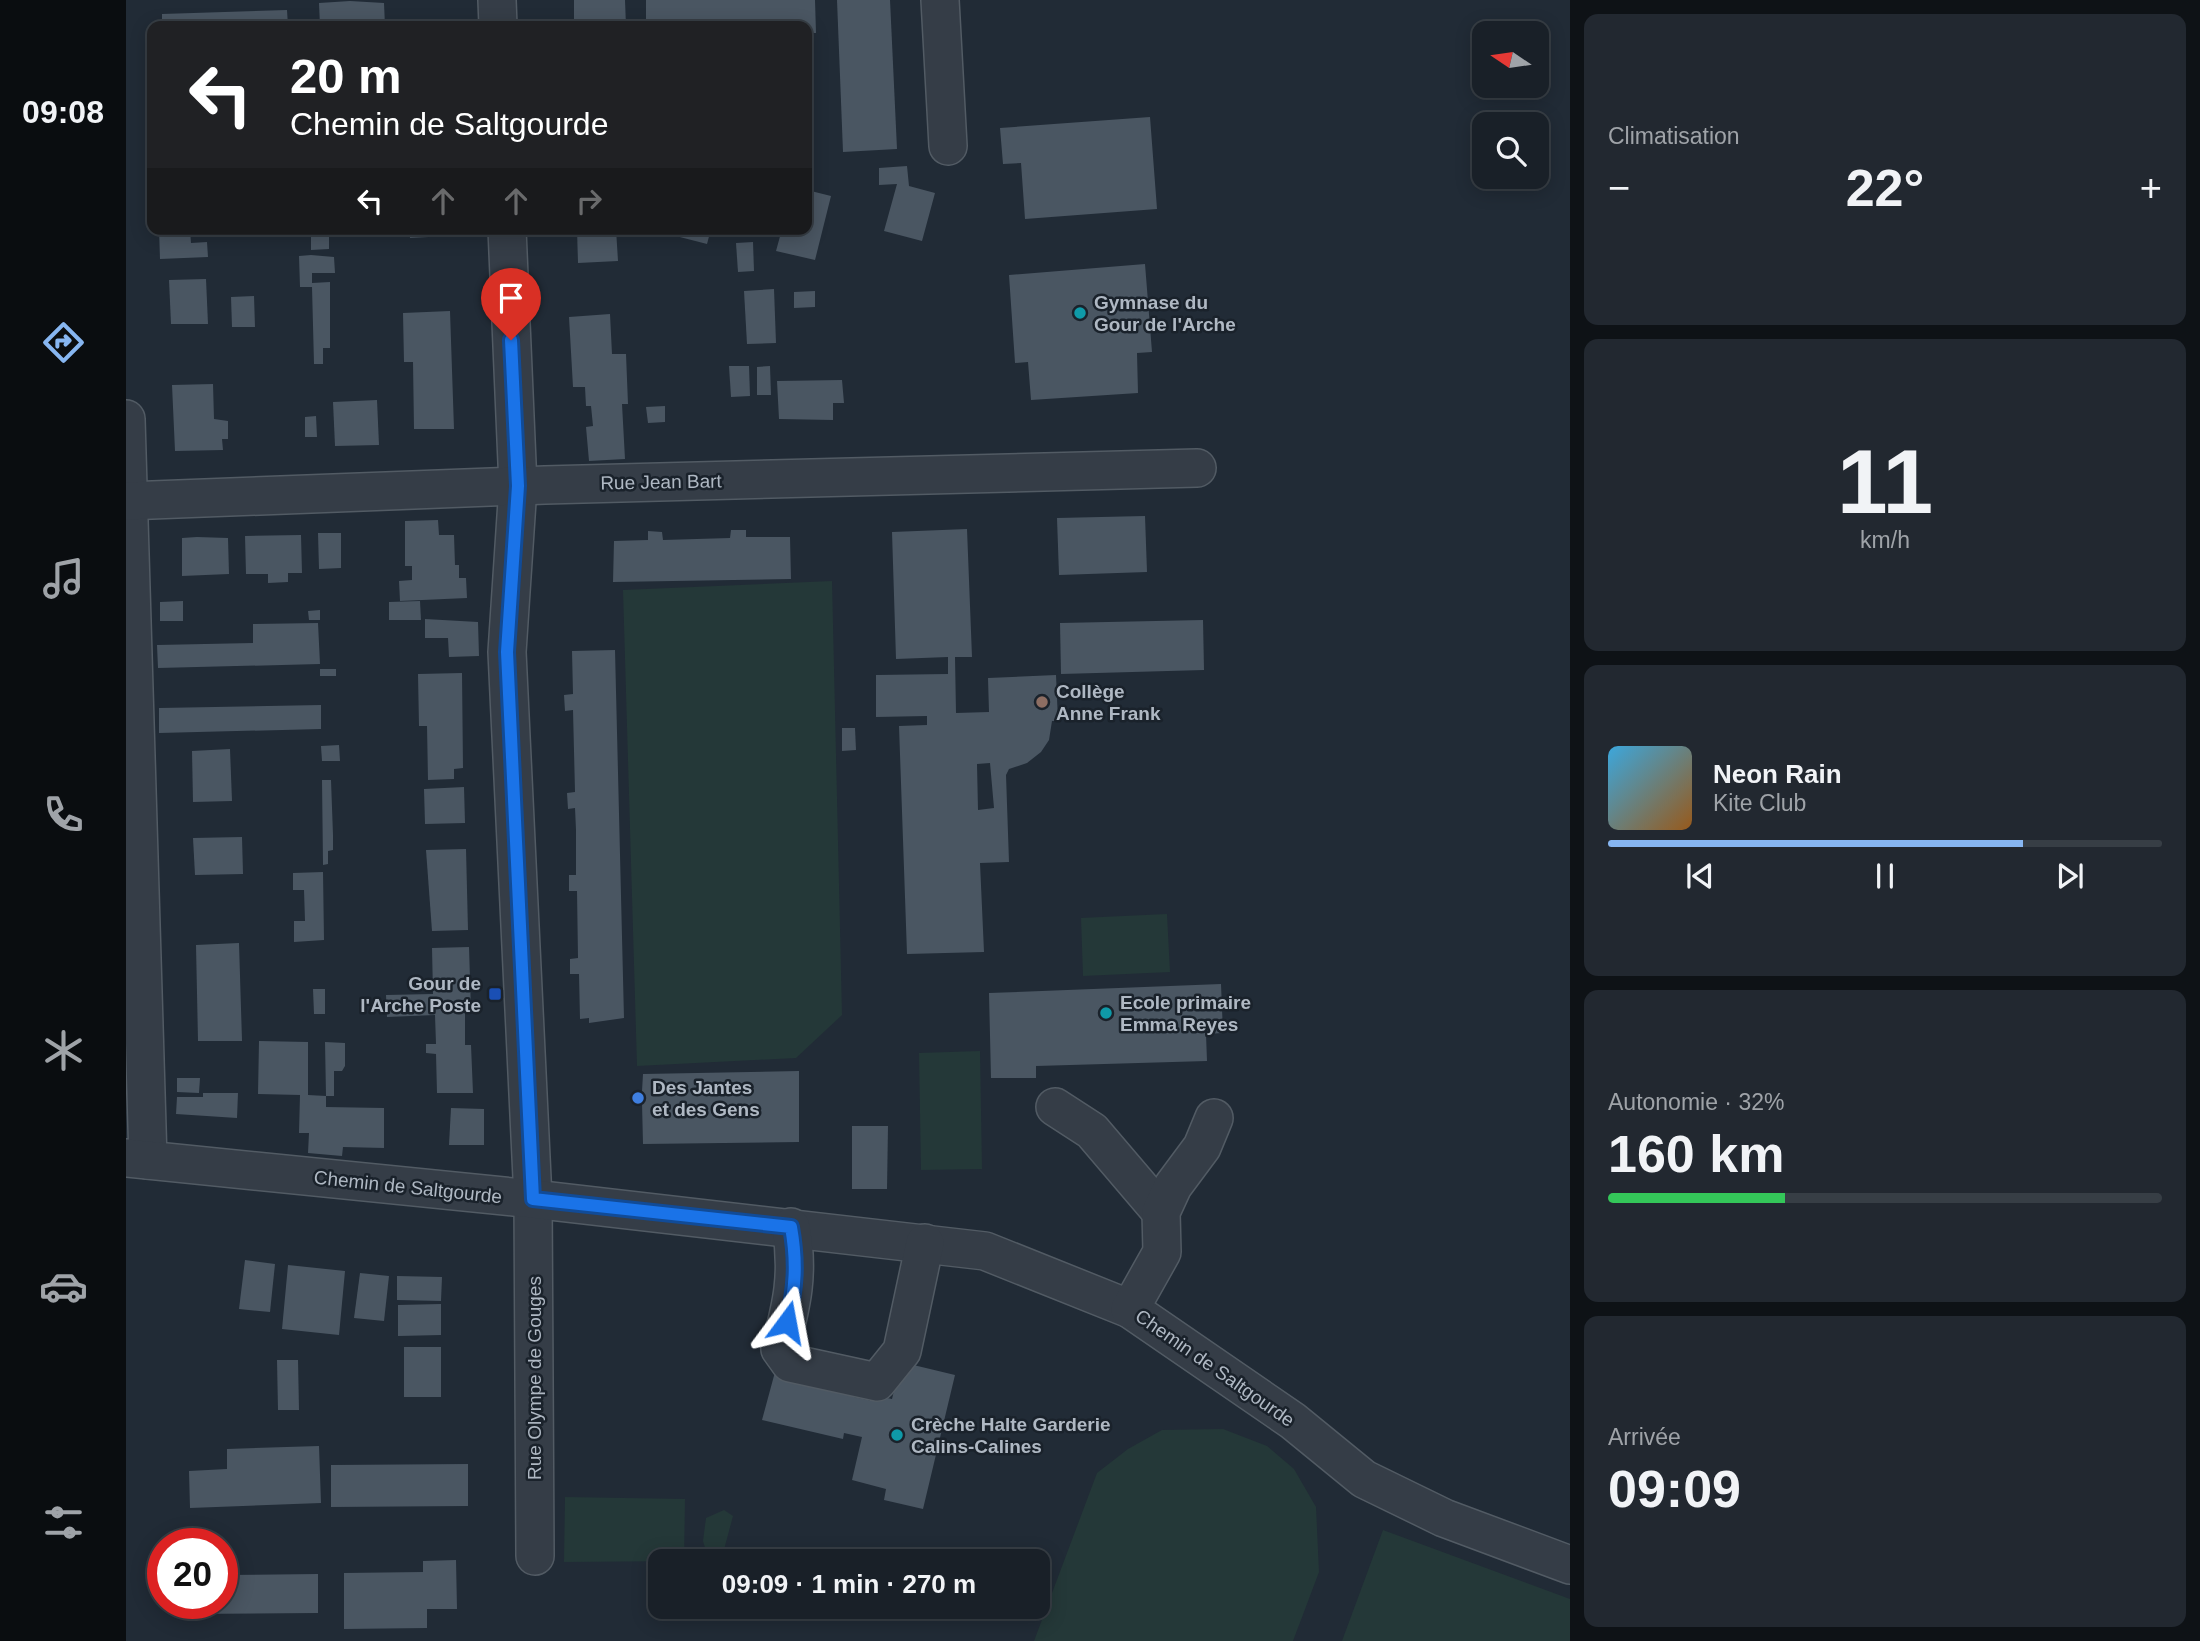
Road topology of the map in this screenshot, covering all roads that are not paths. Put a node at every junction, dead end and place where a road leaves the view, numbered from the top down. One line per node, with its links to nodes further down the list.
1 (497, 0): 3 (street)
2 (940, 0): 4 (street)
3 (498, 21)
4 (948, 146)
5 (507, 235): 8 (street, Rue Olympe de Gouges)
6 (126, 419): 9 (street)
7 (1197, 468): 8 (street, Rue Jean Bart)
8 (518, 486): 9 (street, Rue Jean Bart); 13 (street, Rue Olympe de Gouges)
9 (127, 501): 12 (street)
10 (1055, 1107): 14 (street)
11 (1214, 1118): 14 (street)
12 (137, 1159): 13 (street, Chemin de Saltgourde)
13 (533, 1199): 15 (street, Chemin de Saltgourde); 18 (street, Rue Olympe de Gouges)
14 (1161, 1212): 17 (street)
15 (791, 1227): 16 (street, Chemin de Saltgourde); 16 (street)
16 (925, 1243): 17 (street, Chemin de Saltgourde)
17 (1130, 1309): 19 (street, Chemin de Saltgourde)
18 (535, 1556)
19 (1570, 1565)

